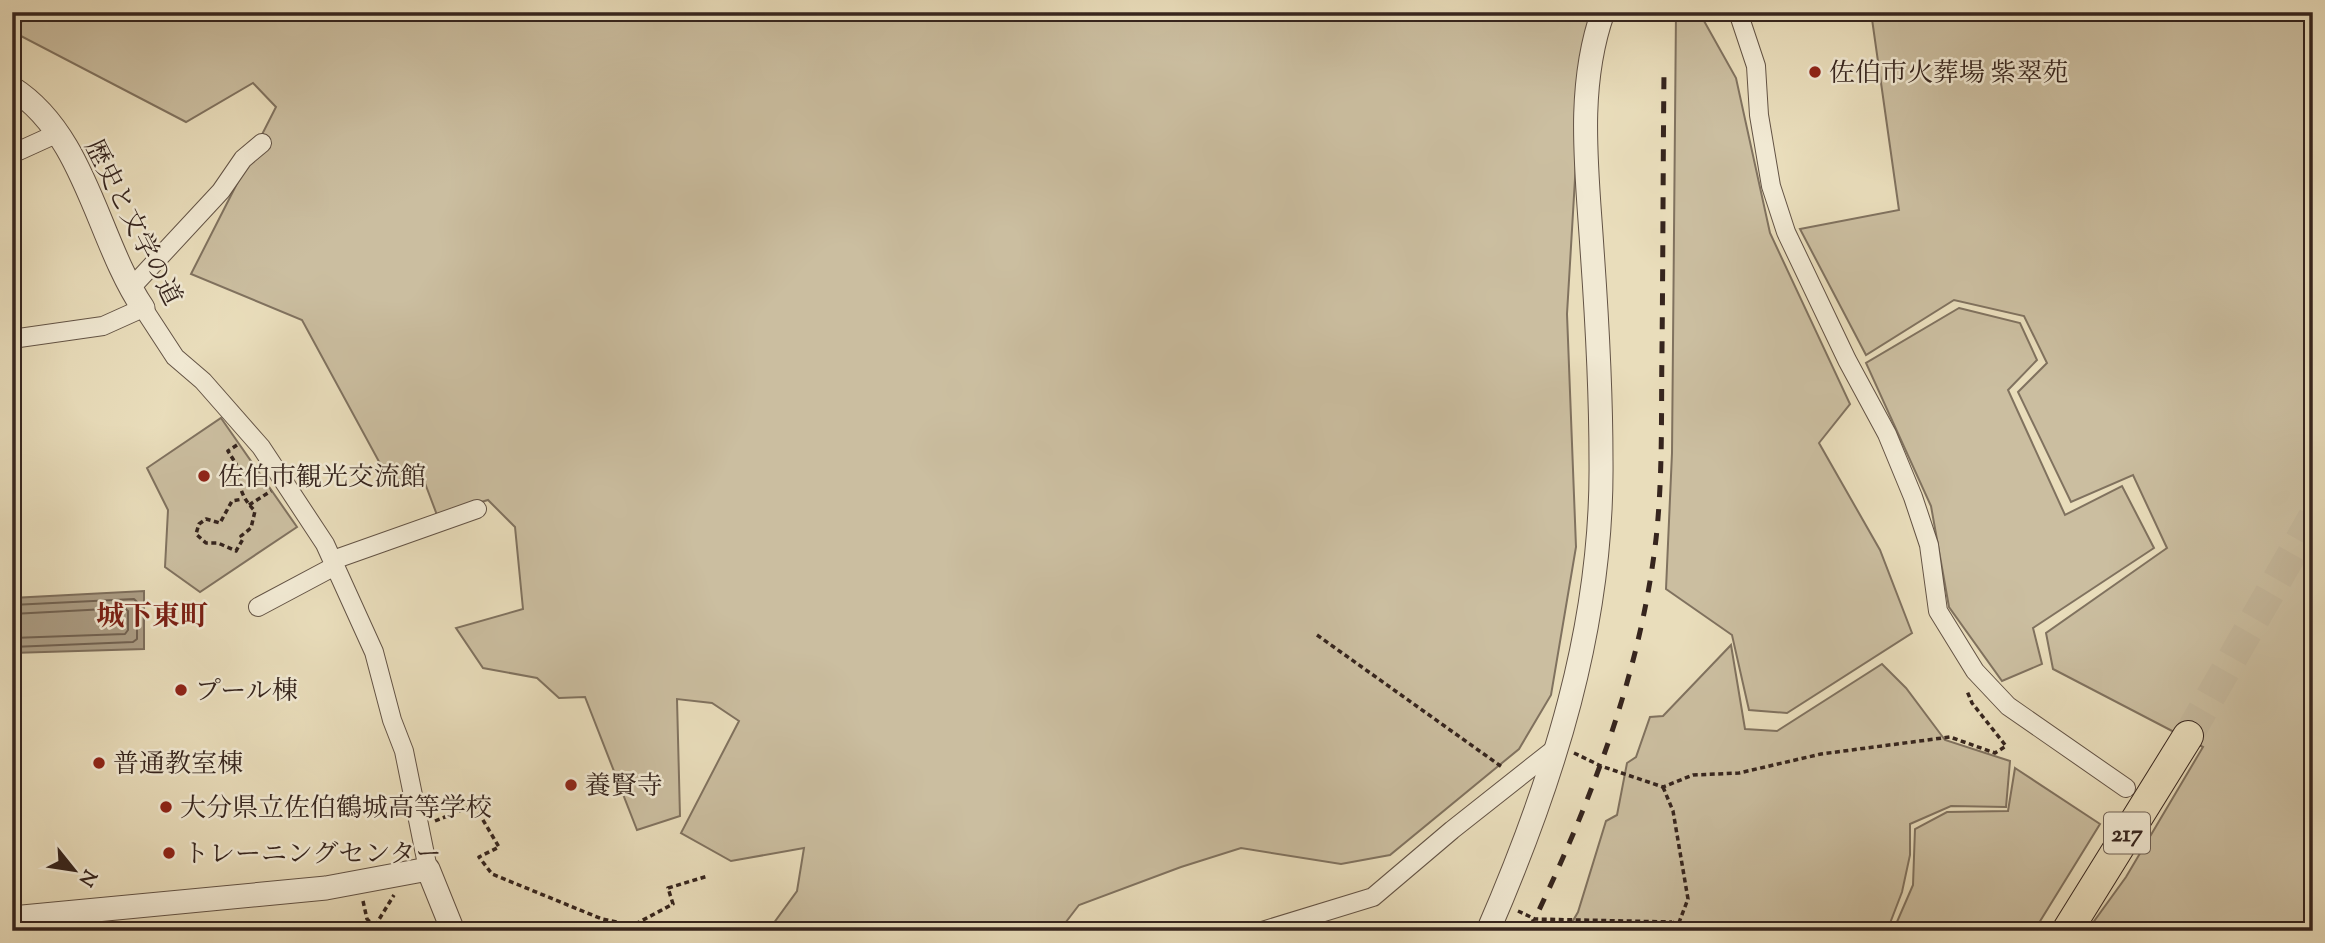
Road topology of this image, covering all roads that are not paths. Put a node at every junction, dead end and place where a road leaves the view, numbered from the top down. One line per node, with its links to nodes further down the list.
1 (1603, 12): 13 (street)
2 (1738, 12): 14 (street)
3 (12, 88): 4 (street, 歴史と文学の道)
4 (56, 134): 6 (street); 7 (street, 歴史と文学の道)
5 (262, 143): 7 (street)
6 (12, 154)
7 (137, 298): 8 (street); 10 (street, 歴史と文学の道)
8 (12, 339)
9 (477, 509): 10 (street)
10 (334, 563): 11 (street); 15 (street, 歴史と文学の道)
11 (258, 607)
12 (2188, 736): 20 (highway, 217)
13 (1559, 746): 18 (street); 19 (street)
14 (2126, 788)
15 (428, 869): 16 (street); 17 (street)
16 (12, 918)
17 (453, 931)
18 (1262, 931)
19 (1488, 931)
20 (2067, 931)

